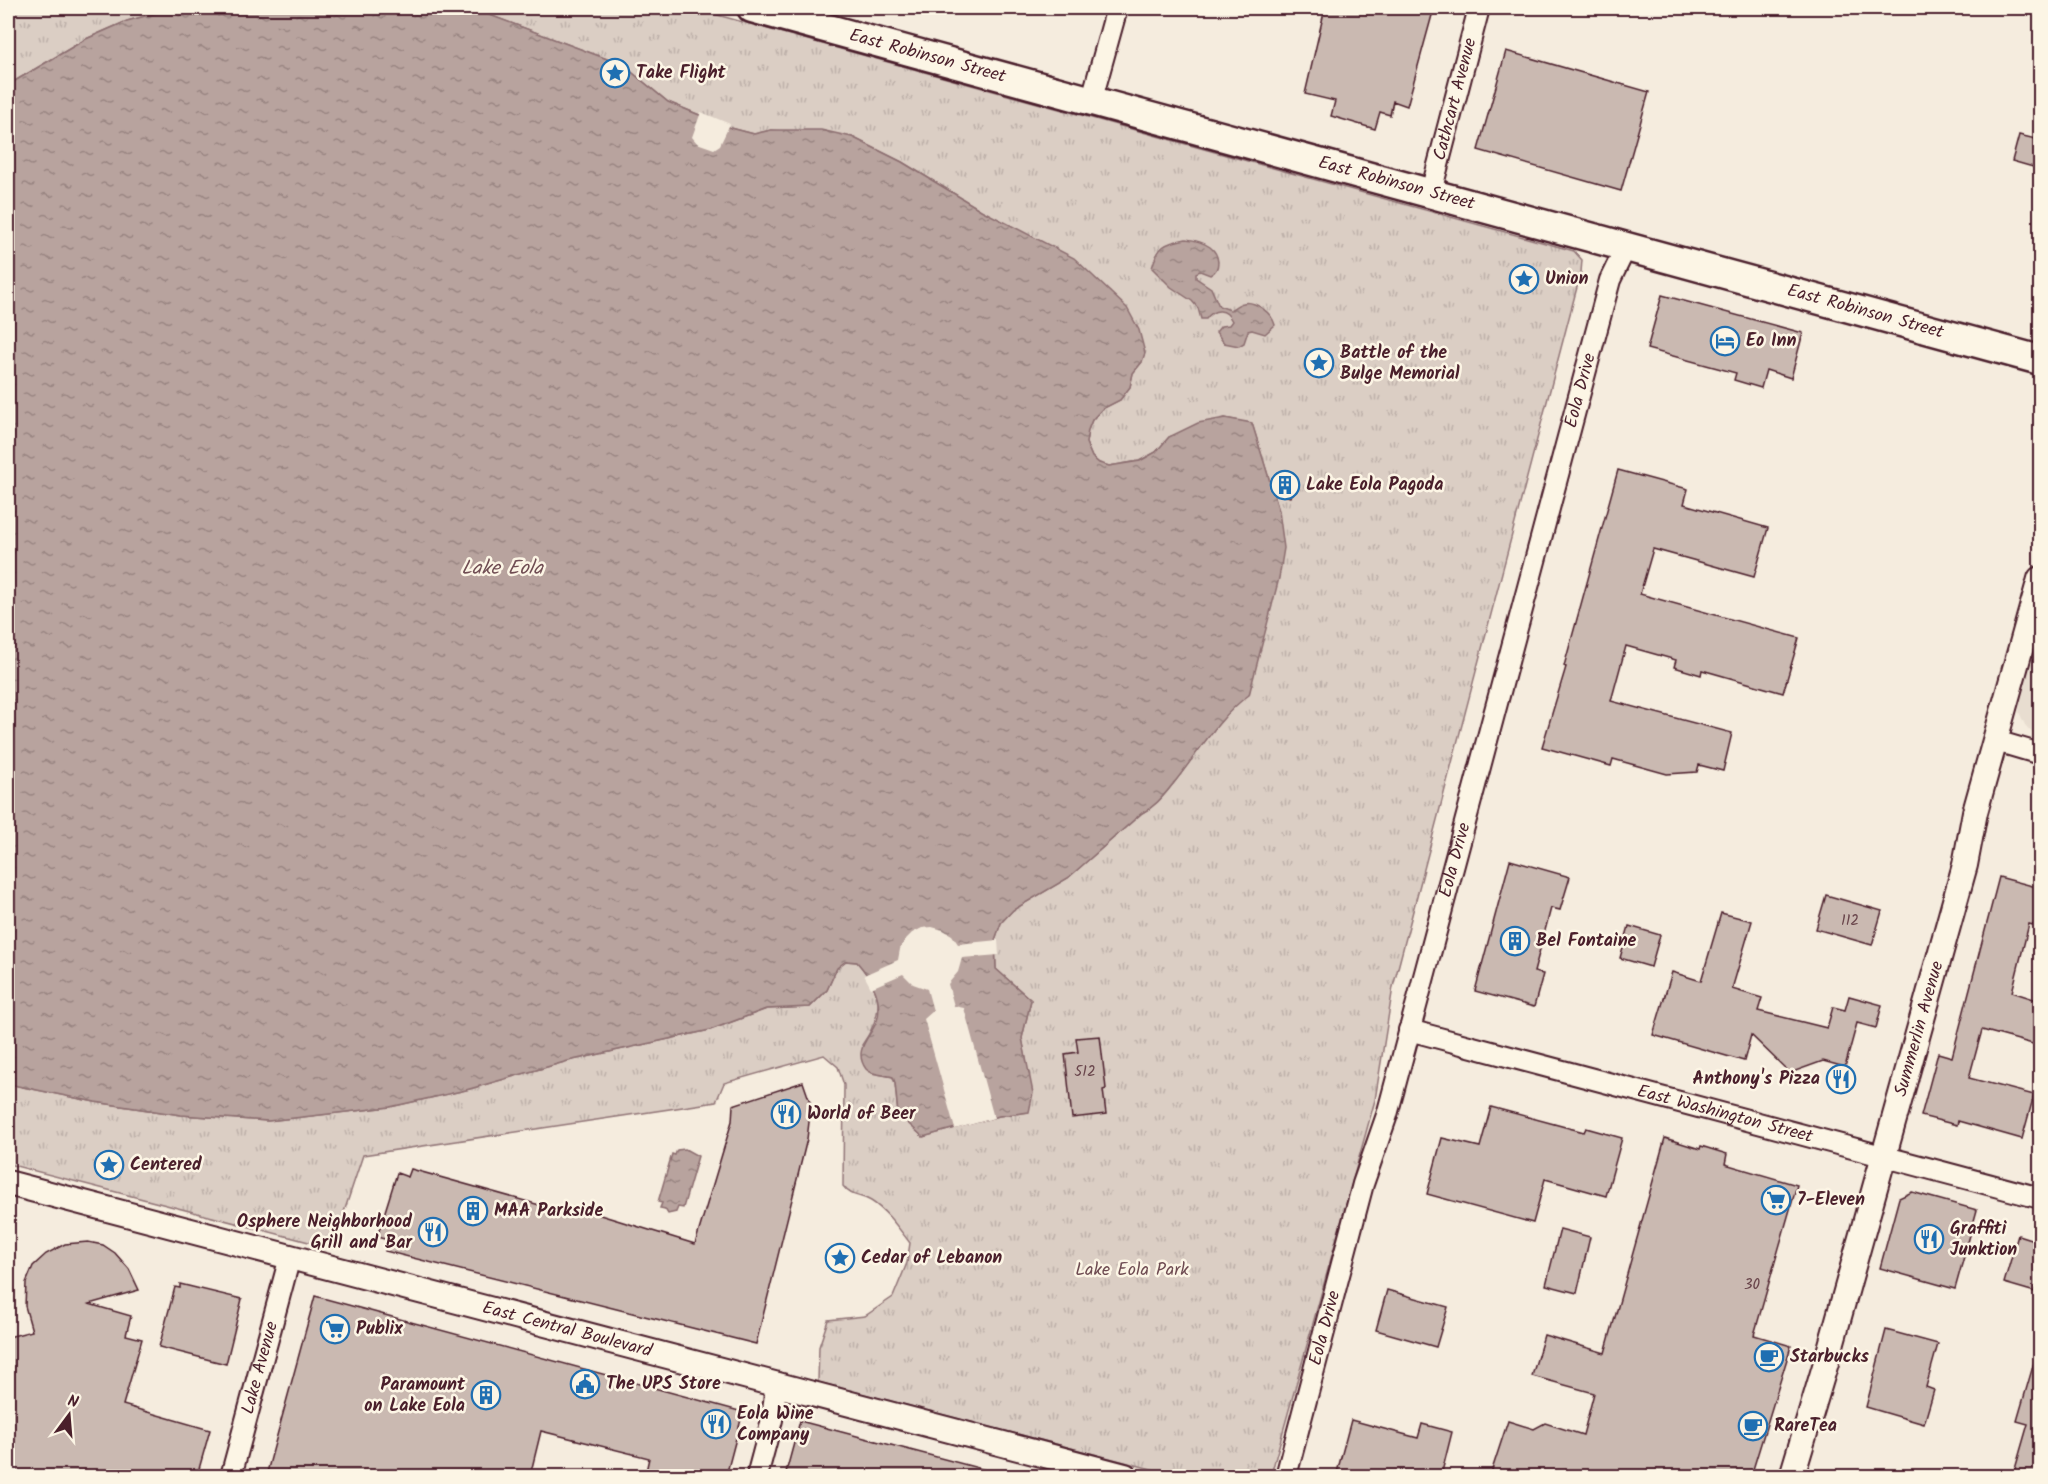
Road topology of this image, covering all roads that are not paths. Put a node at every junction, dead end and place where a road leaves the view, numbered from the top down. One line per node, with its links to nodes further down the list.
1 (752, 8): 4 (main road, East Robinson Street)
2 (1117, 8): 4 (street)
3 (1479, 8): 5 (street, Cathcart Avenue)
4 (1091, 102): 5 (main road, East Robinson Street)
5 (1431, 192): 6 (main road, East Robinson Street)
6 (1627, 245): 7 (main road, East Robinson Street); 11 (street, Eola Drive)
7 (2040, 360)
8 (2040, 579): 9 (street, Summerlin Avenue)
9 (1996, 741): 10 (street); 12 (street, Summerlin Avenue)
10 (2040, 754)
11 (1409, 1030): 12 (street, East Washington Street); 20 (street, Eola Drive)
12 (1884, 1156): 14 (street, East Washington Street); 21 (street, Summerlin Avenue)
13 (8, 1183): 15 (street, East Central Boulevard)
14 (2040, 1197)
15 (290, 1257): 16 (street, East Central Boulevard); 17 (street, Lake Avenue)
16 (776, 1385): 18 (street); 19 (street, East Central Boulevard)
17 (231, 1476)
18 (757, 1476)
19 (1125, 1476)
20 (1286, 1476)
21 (1792, 1476)

